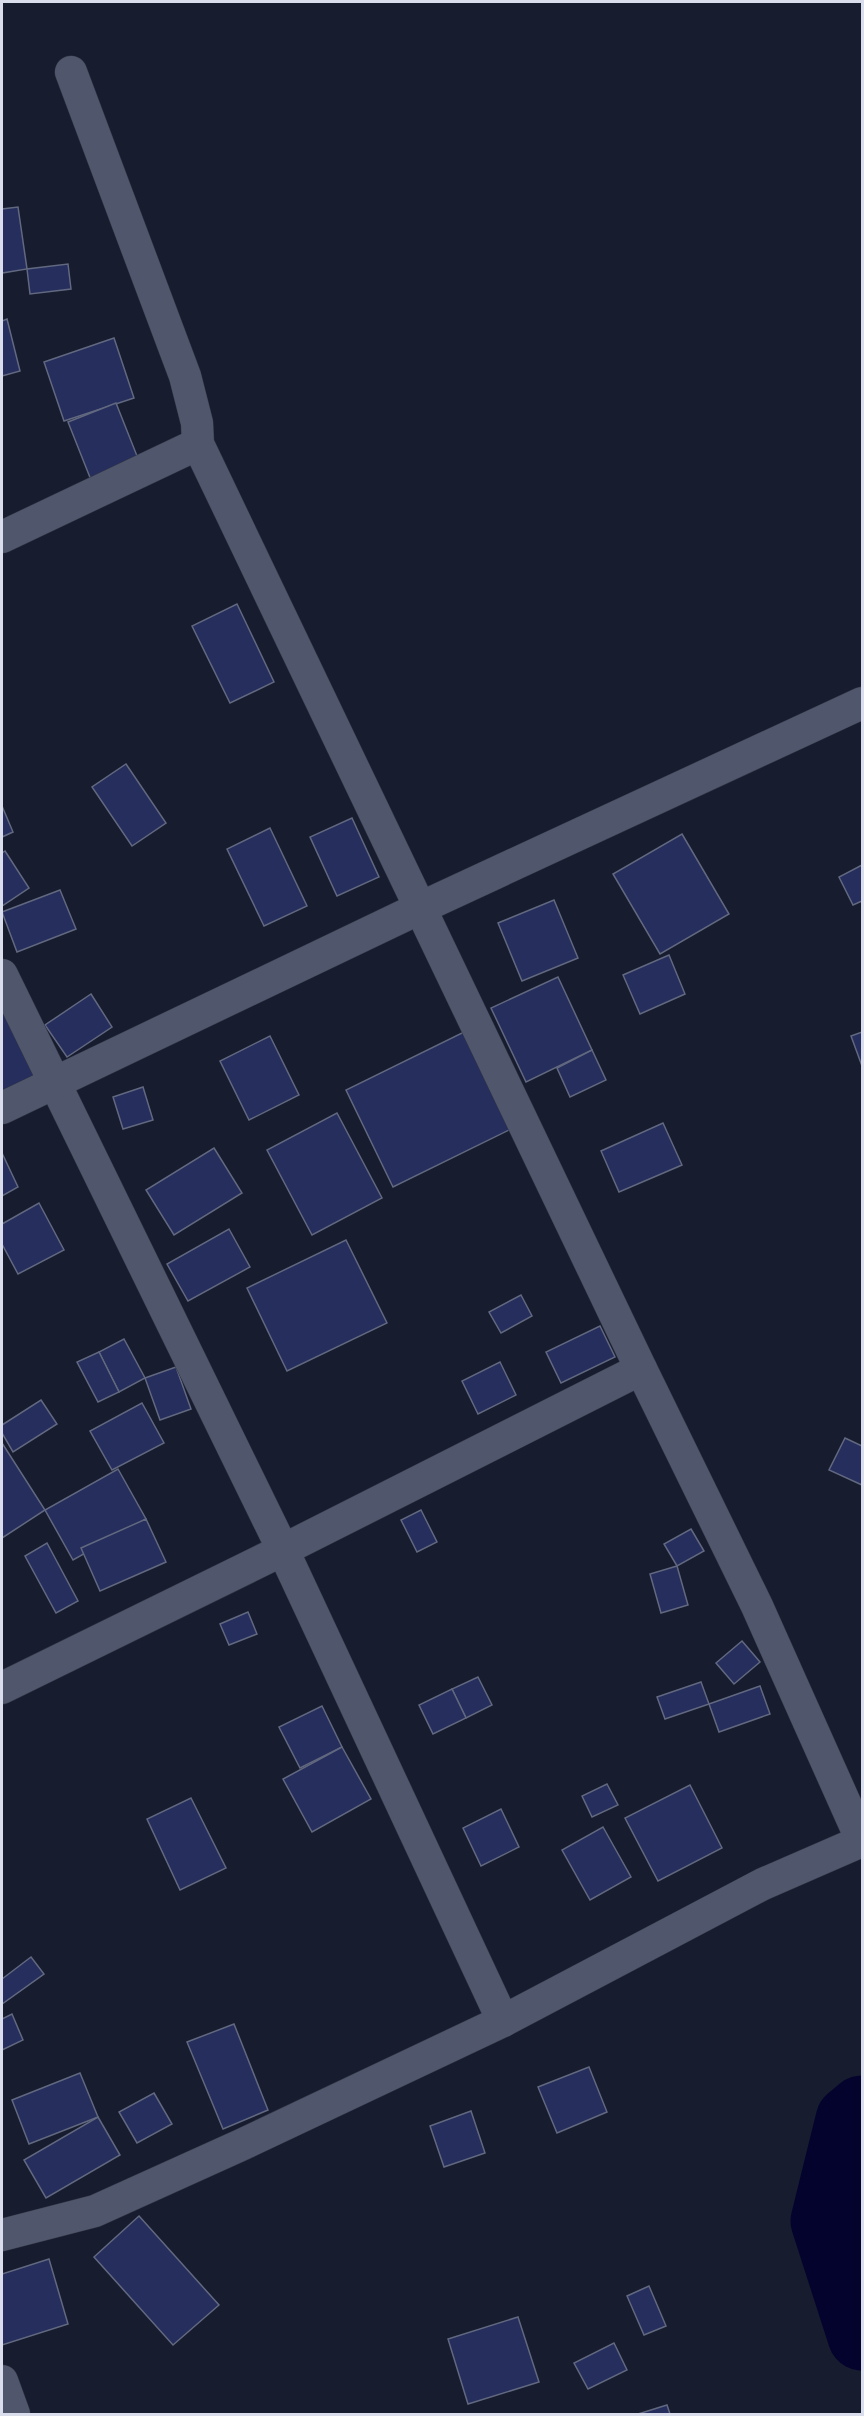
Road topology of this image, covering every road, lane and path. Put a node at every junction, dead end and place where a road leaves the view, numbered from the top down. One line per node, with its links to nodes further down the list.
1 (71, 72): 2 (street)
2 (198, 444): 3 (street); 5 (street)
3 (2, 537)
4 (862, 703): 5 (street)
5 (420, 908): 7 (street); 9 (street)
6 (2, 975): 7 (street)
7 (54, 1081): 8 (street); 10 (street)
8 (2, 1108)
9 (641, 1369): 10 (street); 12 (street)
10 (283, 1550): 11 (street); 13 (street)
11 (2, 1688)
12 (862, 1841): 13 (street)
13 (503, 2021): 14 (street)
14 (2, 2235)
15 (2, 2381): 16 (street)
16 (15, 2415)

